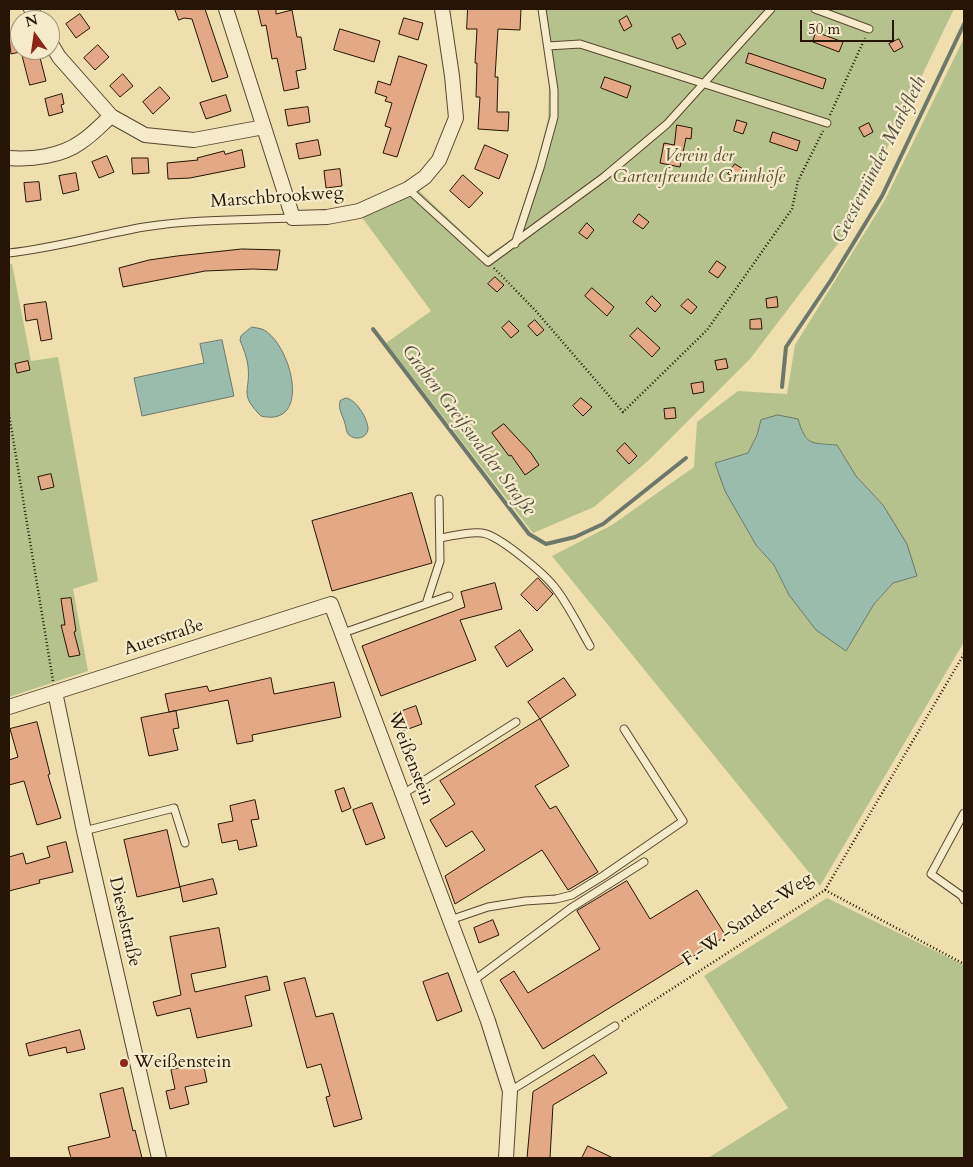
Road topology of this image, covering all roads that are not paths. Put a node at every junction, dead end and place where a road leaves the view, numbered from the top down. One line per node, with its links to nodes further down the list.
1 (226, 9): 12 (street)
2 (442, 9): 14 (street, Marschbrookweg)
3 (542, 9): 7 (lane)
4 (772, 9): 9 (lane)
5 (815, 9): 6 (lane)
6 (869, 30)
7 (548, 46): 9 (lane); 16 (lane)
8 (60, 58): 10 (street)
9 (704, 85): 11 (lane); 16 (lane)
10 (111, 116): 12 (street); 13 (street)
11 (827, 123)
12 (264, 127): 15 (street)
13 (9, 158)
14 (408, 188): 15 (street, Marschbrookweg); 16 (lane)
15 (293, 218): 17 (lane, Marschbrookweg)
16 (515, 244)
17 (9, 254)
18 (439, 499): 19 (lane)
19 (440, 538): 22 (lane); 24 (lane)
20 (448, 596): 22 (lane)
21 (331, 604): 23 (street, Weißenstein); 25 (street, Auerstraße)
22 (426, 604): 23 (lane)
23 (343, 633): 29 (street, Weißenstein)
24 (590, 646)
25 (55, 692): 26 (street, Auerstraße); 31 (street, Dieselstraße)
26 (9, 707)
27 (516, 722): 29 (lane)
28 (624, 729): 35 (lane)
29 (403, 794): 35 (street, Weißenstein)
30 (964, 813): 34 (lane)
31 (84, 831): 32 (lane); 39 (street, Dieselstraße)
32 (185, 843)
33 (644, 862): 36 (lane)
34 (964, 900)
35 (450, 920): 36 (street, Weißenstein)
36 (473, 981): 38 (street, Weißenstein)
37 (615, 1026): 38 (lane)
38 (510, 1091): 40 (street, Weißenstein)
39 (159, 1158)
40 (506, 1158)

